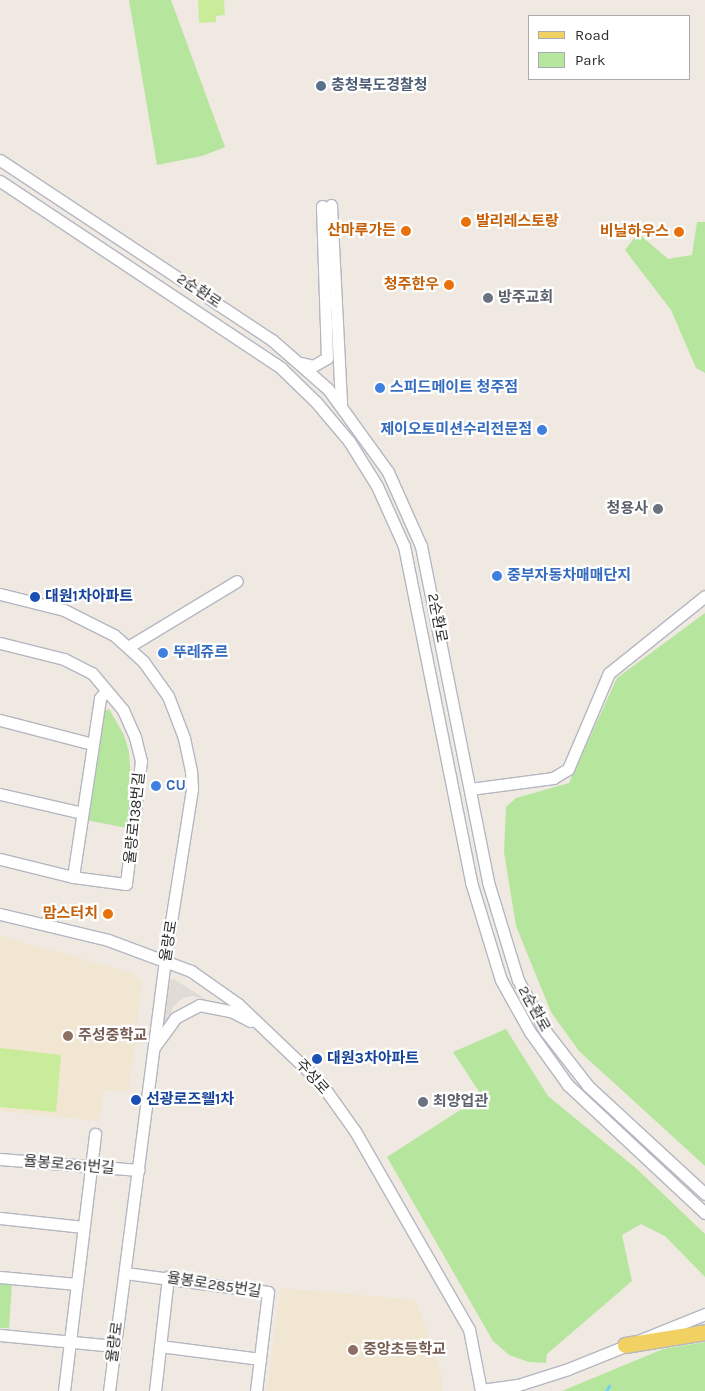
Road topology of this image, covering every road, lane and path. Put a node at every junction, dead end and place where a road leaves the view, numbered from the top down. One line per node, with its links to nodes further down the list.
1 (0, 160): 3 (street, 2순환로)
2 (0, 181): 27 (street, 2순환로)
3 (298, 362): 4 (street, 2순환로); 4 (street)
4 (342, 409): 13 (street, 2순환로)
5 (237, 581): 9 (street)
6 (0, 594): 9 (street, 율량로)
7 (705, 596): 13 (street)
8 (0, 643): 10 (street, 율량로138번길)
9 (128, 647): 19 (street, 율량로)
10 (106, 691): 12 (street); 17 (street, 율량로138번길)
11 (0, 720): 12 (street)
12 (92, 744): 15 (street)
13 (470, 789): 26 (street, 2순환로)
14 (0, 794): 15 (street)
15 (82, 813): 17 (street)
16 (0, 858): 17 (street, 율량로138번길)
17 (73, 877)
18 (0, 914): 19 (street, 주성로)
19 (166, 960): 20 (street, 주성로); 21 (street, 율량로)
20 (263, 1028): 21 (street); 42 (street, 주성로)
21 (154, 1047): 25 (street, 율량로)
22 (95, 1134): 24 (street)
23 (0, 1158): 24 (street, 율봉로261번길)
24 (91, 1168): 25 (street, 율봉로261번길); 29 (street)
25 (139, 1170): 30 (street, 율량로)
26 (705, 1194)
27 (705, 1213)
28 (0, 1218): 29 (street)
29 (84, 1227): 33 (street)
30 (125, 1273): 32 (street, 율봉로285번길); 38 (street, 율량로)
31 (0, 1277): 33 (street)
32 (168, 1277): 39 (street); 41 (street, 율봉로285번길)
33 (77, 1284): 37 (street)
34 (705, 1314): 40 (street)
35 (705, 1332): 40 (main road)
36 (0, 1335): 37 (street)
37 (70, 1340): 38 (street); 43 (street)
38 (114, 1346): 44 (street, 율량로)
39 (160, 1346): 41 (street); 45 (street)
40 (625, 1346): 42 (street)
41 (260, 1359): 46 (street, 율봉로285번길)
42 (481, 1390)
43 (64, 1391)
44 (109, 1391)
45 (155, 1391)
46 (256, 1391)

